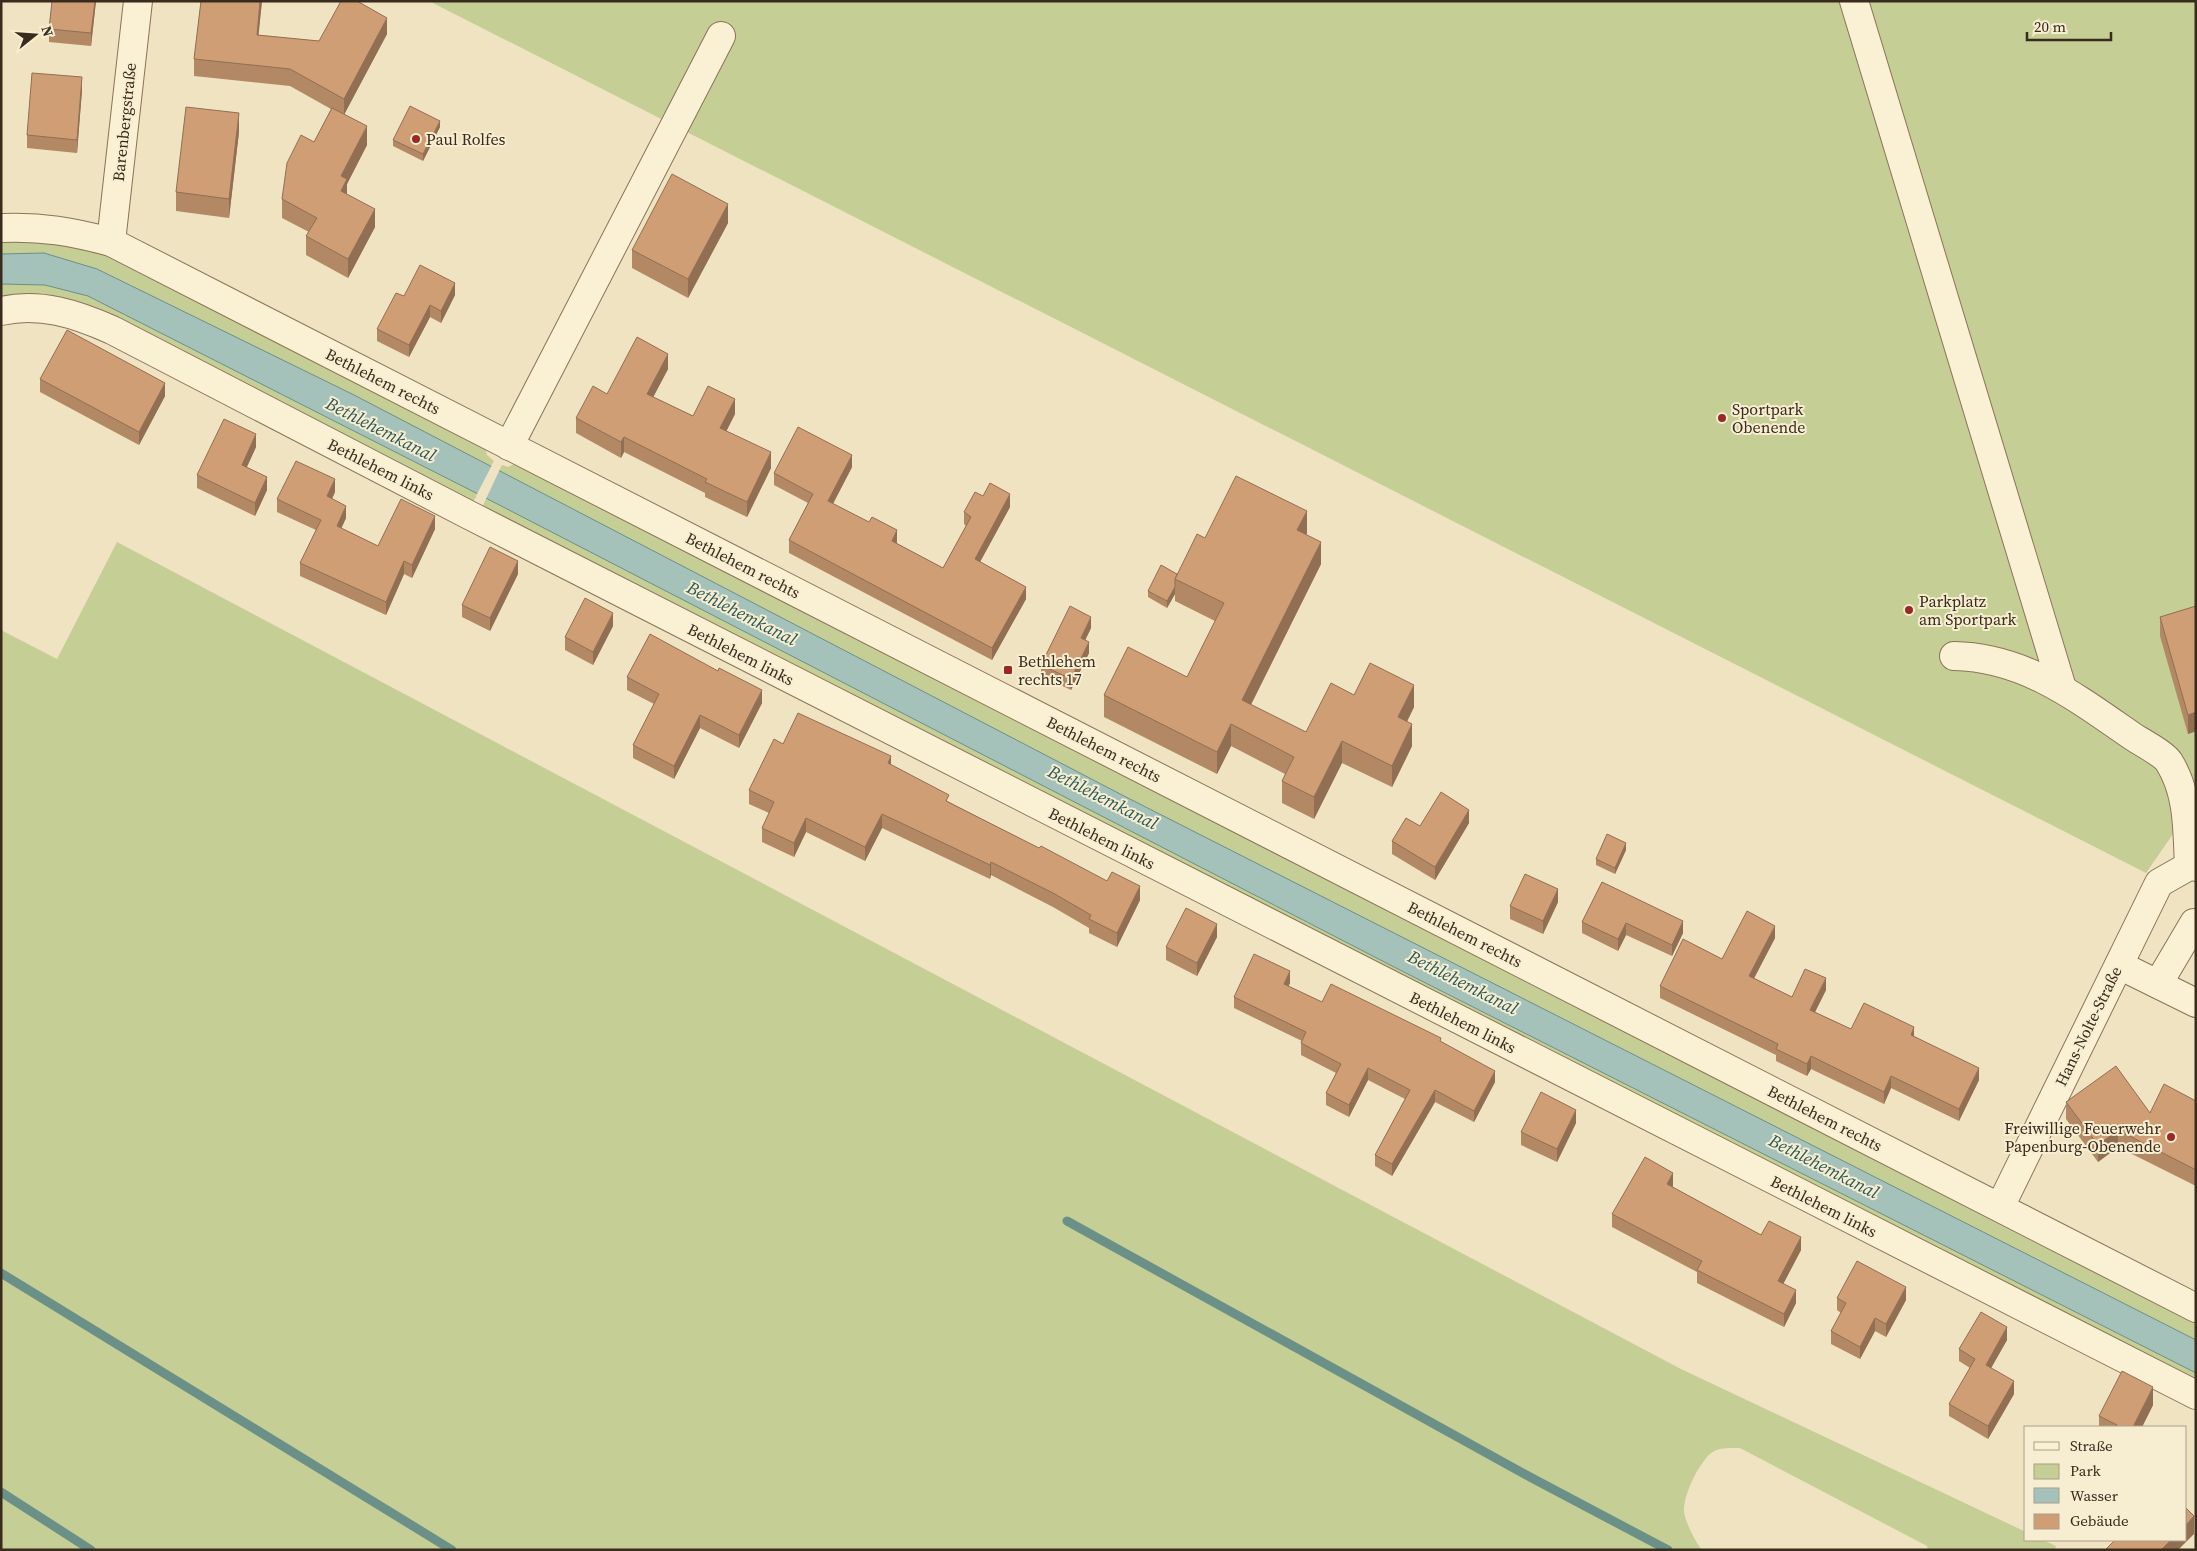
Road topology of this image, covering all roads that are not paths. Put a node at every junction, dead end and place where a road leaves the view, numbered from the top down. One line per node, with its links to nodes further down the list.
1 (138, 1): 5 (street, Barenbergstraße)
2 (1854, 1): 9 (street)
3 (721, 36): 7 (street)
4 (1, 228): 5 (street, Bethlehem rechts)
5 (111, 242): 7 (street, Bethlehem rechts)
6 (1, 311): 17 (street, Bethlehem links)
7 (509, 446): 15 (street, Bethlehem rechts)
8 (1954, 656): 9 (street)
9 (2062, 688): 10 (street)
10 (2193, 867): 12 (street, Hans-Nolte-Straße)
11 (2196, 924): 13 (street)
12 (2119, 964): 13 (street); 15 (street, Hans-Nolte-Straße)
13 (2158, 984): 14 (street)
14 (2196, 1003)
15 (2000, 1207): 16 (street, Bethlehem rechts)
16 (2196, 1308)
17 (2196, 1395)

